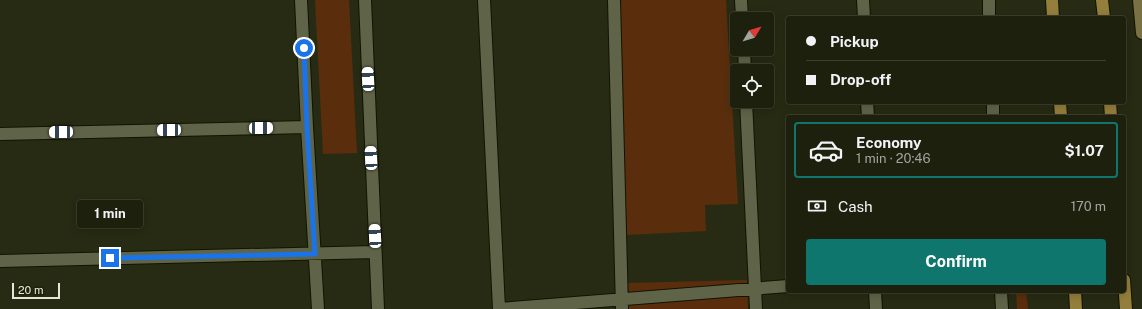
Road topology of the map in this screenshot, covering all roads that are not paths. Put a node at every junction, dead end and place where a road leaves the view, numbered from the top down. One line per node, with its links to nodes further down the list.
1 (301, 0): 26 (street)
2 (365, 0): 28 (street)
3 (484, 0): 40 (street)
4 (614, 0): 37 (street)
5 (741, 0): 11 (street)
6 (863, 0): 12 (street)
7 (989, 0): 13 (street)
8 (1052, 0): 14 (main road)
9 (1102, 0): 15 (main road)
10 (1139, 0): 16 (street)
11 (742, 12)
12 (864, 16)
13 (989, 16)
14 (1054, 16)
15 (1104, 16)
16 (1142, 31)
17 (867, 104): 22 (street)
18 (993, 104): 23 (street)
19 (1060, 104): 24 (main road)
20 (1110, 104): 25 (main road)
21 (746, 108): 32 (street)
22 (868, 115)
23 (993, 115)
24 (1061, 115)
25 (1111, 115)
26 (307, 127): 27 (street); 29 (street)
27 (0, 134)
28 (375, 252): 29 (street); 39 (street)
29 (315, 254): 30 (street); 38 (street)
30 (0, 261)
31 (786, 286): 32 (street)
32 (755, 289): 37 (street); 41 (street)
33 (875, 293): 42 (street)
34 (1001, 293): 43 (street)
35 (1075, 293): 44 (main road)
36 (1125, 293): 45 (main road)
37 (622, 304): 40 (street)
38 (318, 309)
39 (378, 309)
40 (500, 309)
41 (756, 309)
42 (876, 309)
43 (1002, 309)
44 (1076, 309)
45 (1126, 309)

